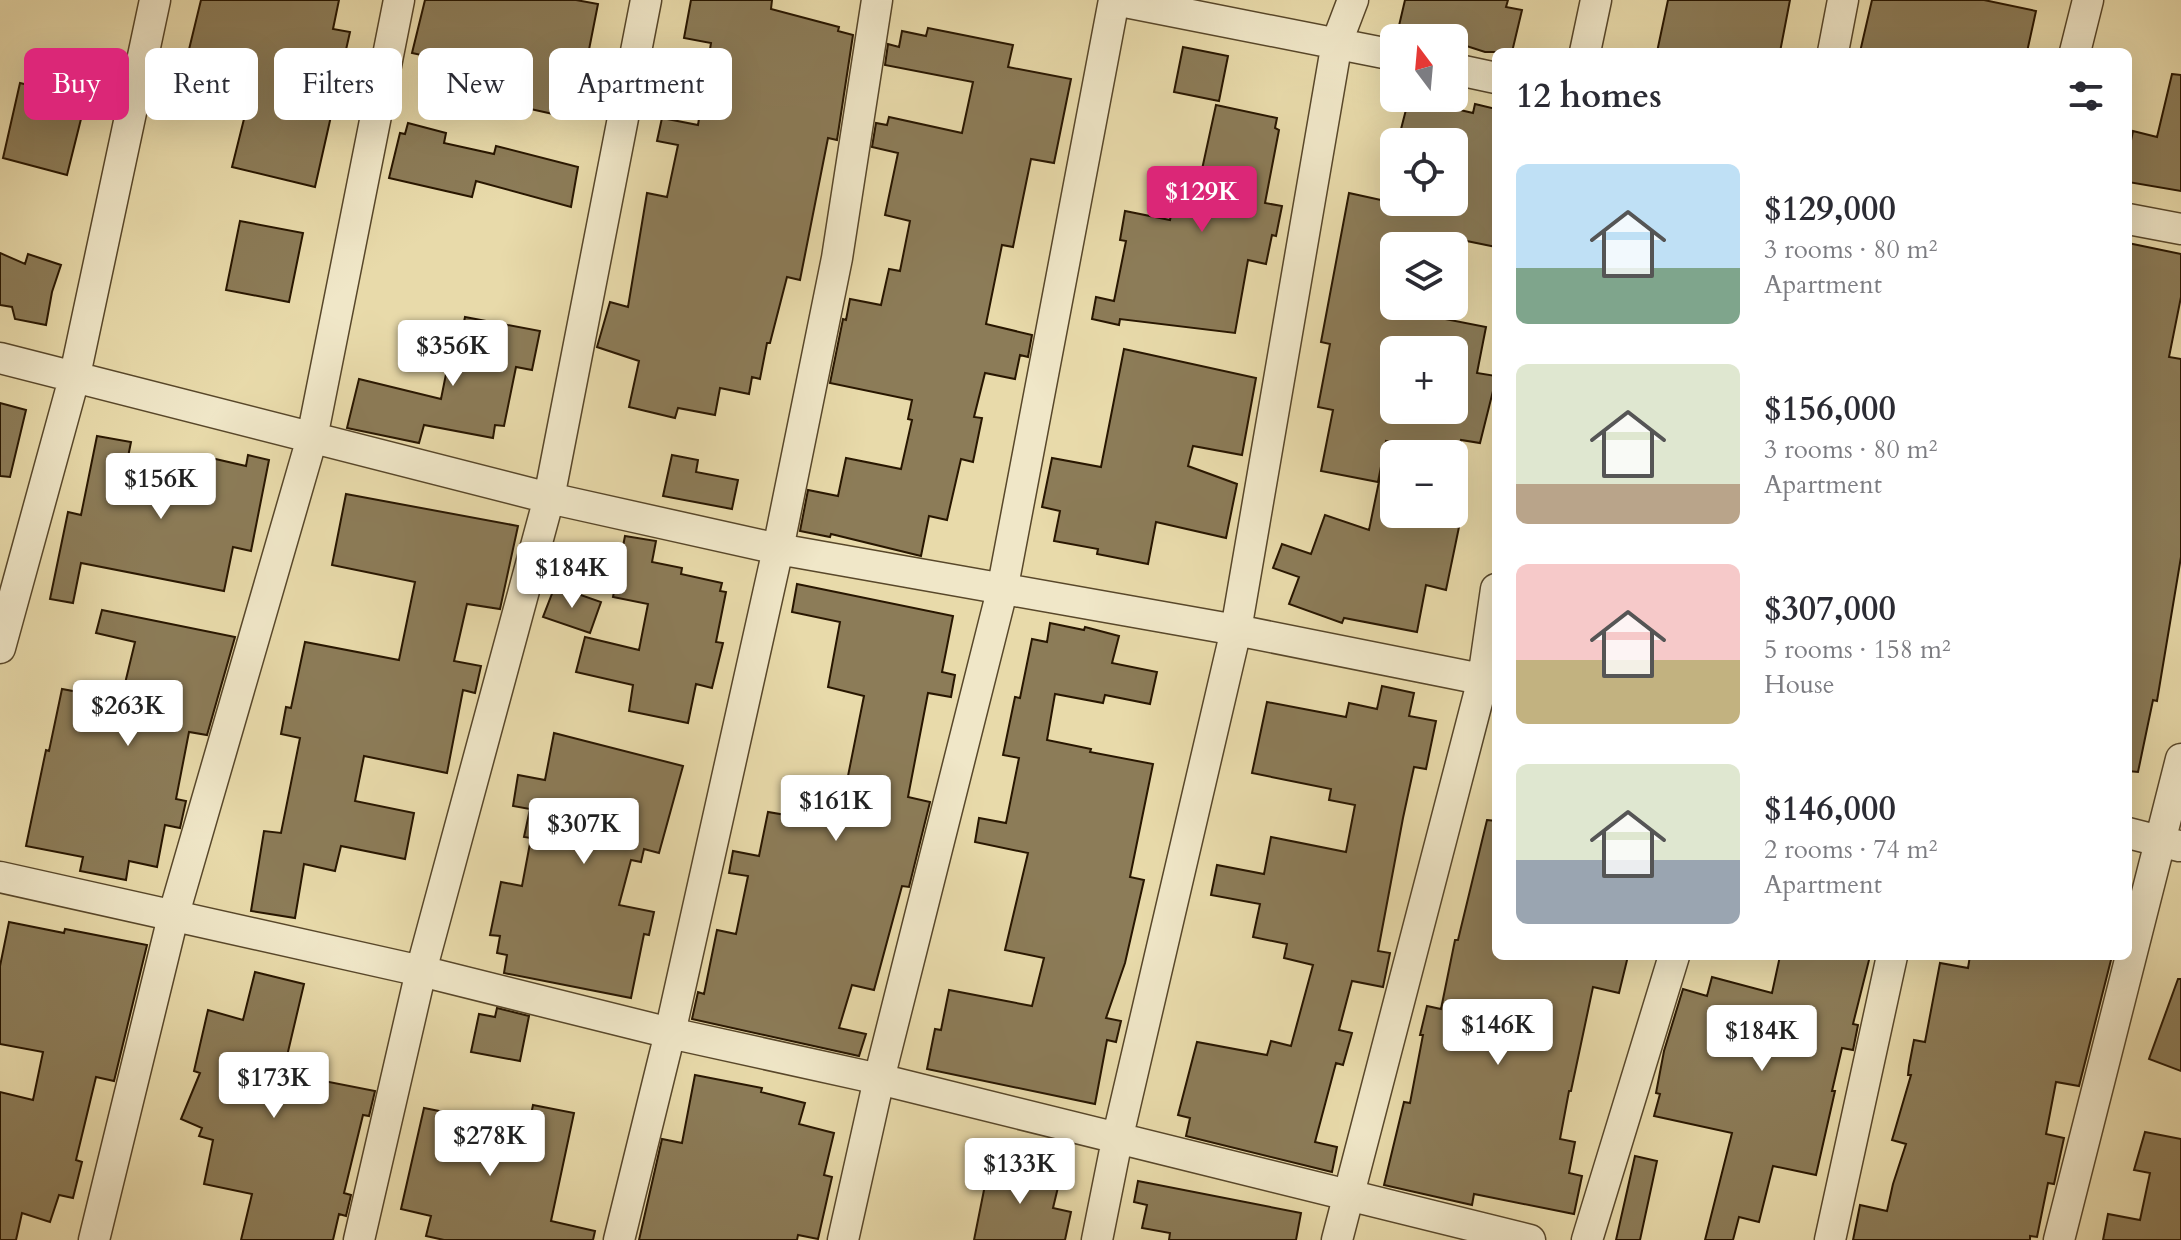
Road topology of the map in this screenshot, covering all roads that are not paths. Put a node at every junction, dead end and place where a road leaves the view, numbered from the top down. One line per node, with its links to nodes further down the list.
1 (155, 0): 20 (street)
2 (399, 0): 21 (street)
3 (646, 0): 22 (street)
4 (877, 0): 23 (street)
5 (1114, 0): 10 (street); 24 (street)
6 (1353, 0): 10 (street)
7 (1596, 0): 11 (street)
8 (1843, 0): 12 (street)
9 (2088, 0): 13 (street)
10 (1337, 42): 14 (street); 25 (street)
11 (1586, 48)
12 (1834, 48)
13 (2076, 48)
14 (1380, 52)
15 (1468, 72): 16 (street)
16 (1492, 77)
17 (2132, 220): 18 (street)
18 (2181, 229)
19 (0, 358): 20 (street)
20 (75, 375): 21 (street); 27 (street)
21 (312, 438): 22 (street); 33 (street)
22 (549, 498): 23 (street); 36 (street)
23 (778, 549): 24 (street); 37 (street)
24 (1002, 591): 25 (street); 38 (street)
25 (1236, 630): 28 (street); 39 (street)
26 (1492, 641): 28 (street)
27 (0, 648)
28 (1489, 680): 40 (street)
29 (2181, 759): 31 (street)
30 (2132, 834): 31 (street)
31 (2171, 845): 50 (street)
32 (0, 877): 33 (street)
33 (173, 917): 36 (street); 41 (street)
34 (1673, 960): 48 (street)
35 (1891, 960): 49 (street)
36 (421, 971): 37 (street); 42 (street)
37 (670, 1033): 38 (street); 43 (street)
38 (879, 1079): 39 (street); 44 (street)
39 (1117, 1140): 40 (street); 45 (street)
40 (1347, 1196): 46 (street); 47 (street)
41 (94, 1240)
42 (359, 1240)
43 (619, 1240)
44 (843, 1240)
45 (1097, 1240)
46 (1337, 1240)
47 (1530, 1240)
48 (1587, 1240)
49 (1830, 1240)
50 (2059, 1240)

